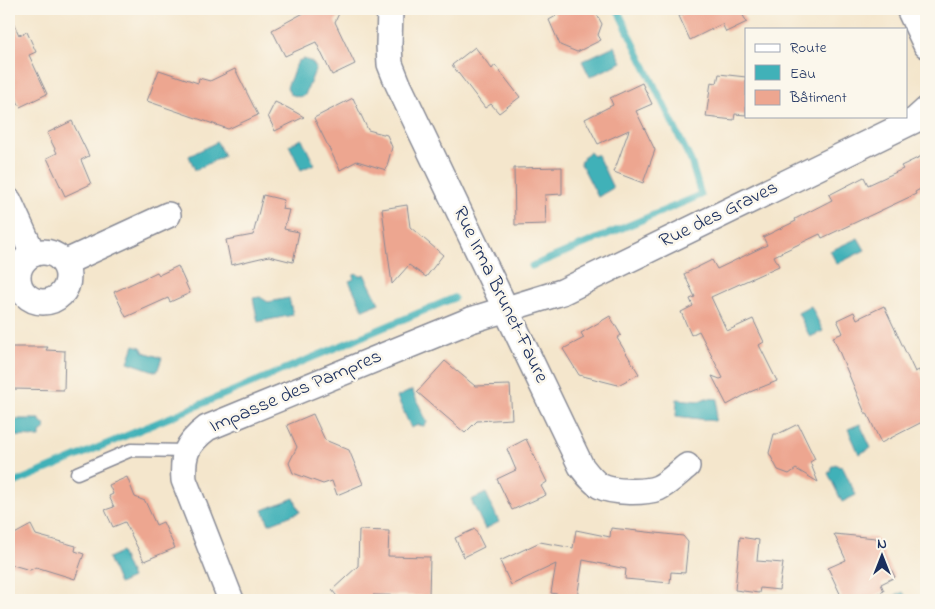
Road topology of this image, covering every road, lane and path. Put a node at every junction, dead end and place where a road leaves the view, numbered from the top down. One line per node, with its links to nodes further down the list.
1 (390, 9): 10 (street, Rue Irma Brunet-Faure)
2 (909, 9): 3 (street)
3 (926, 45)
4 (926, 110): 10 (street, Rue des Graves)
5 (9, 201): 7 (street)
6 (168, 215): 8 (street)
7 (33, 254): 8 (street); 9 (street)
8 (64, 263): 9 (street)
9 (14, 288)
10 (507, 309): 11 (street, Impasse des Pampres); 12 (street, Rue Irma Brunet-Faure)
11 (186, 451): 13 (lane); 14 (street)
12 (687, 466)
13 (77, 473)
14 (231, 600)

